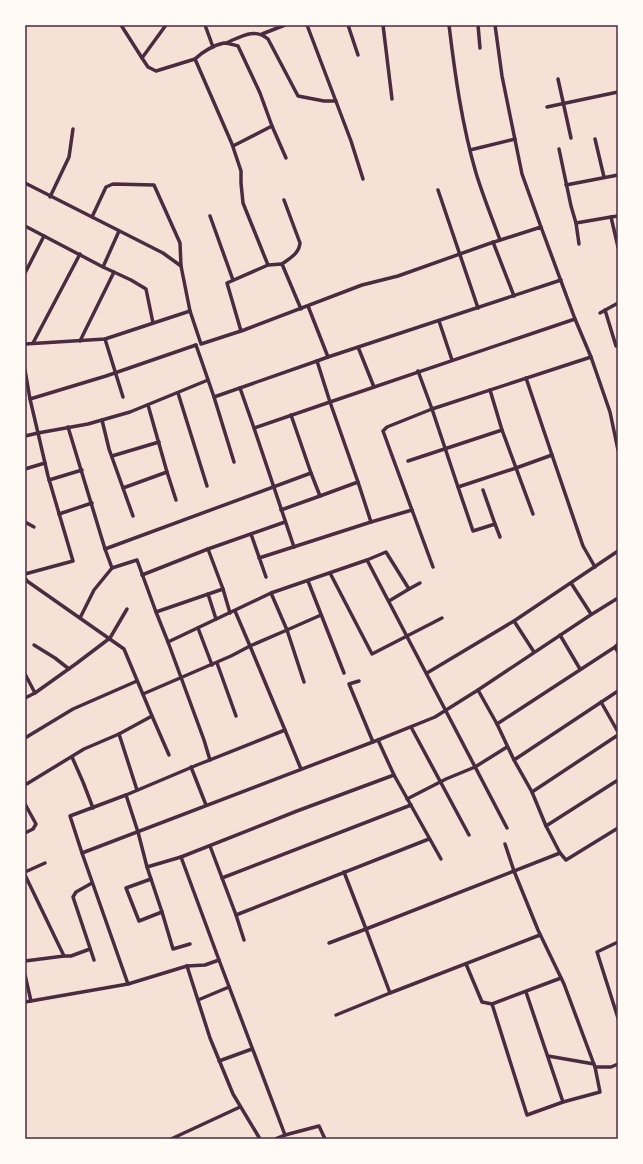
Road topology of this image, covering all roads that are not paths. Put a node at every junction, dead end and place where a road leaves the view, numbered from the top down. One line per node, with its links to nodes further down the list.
1 (121, 25): 16 (street)
2 (166, 25): 16 (street)
3 (205, 25): 13 (street)
4 (285, 25): 11 (street)
5 (307, 25): 21 (street)
6 (348, 25): 15 (street)
7 (383, 25): 20 (street)
8 (449, 25): 31 (street)
9 (478, 25): 14 (street)
10 (495, 25): 27 (street)
11 (262, 34): 12 (street); 21 (street)
12 (226, 43): 13 (street); 24 (street)
13 (213, 48): 17 (street)
14 (480, 48)
15 (358, 55)
16 (142, 58): 17 (street)
17 (195, 59): 29 (street)
18 (558, 79): 22 (street)
19 (618, 92): 22 (street)
20 (392, 99)
21 (336, 101): 35 (street)
22 (563, 104): 23 (street); 26 (street)
23 (547, 107)
24 (272, 126): 29 (street); 32 (street)
25 (73, 129): 39 (street)
26 (571, 138)
27 (515, 139): 31 (street); 47 (street)
28 (595, 139): 34 (street)
29 (233, 146): 57 (street)
30 (559, 149): 37 (street)
31 (470, 150): 50 (street)
32 (286, 158)
33 (618, 175): 34 (street)
34 (604, 178): 37 (street)
35 (363, 179)
36 (25, 183): 39 (street)
37 (566, 184): 45 (street)
38 (438, 190): 55 (street)
39 (50, 197): 41 (street)
40 (284, 200): 56 (street)
41 (92, 216): 48 (street); 58 (street)
42 (210, 216): 62 (street)
43 (618, 216): 44 (street)
44 (611, 217): 45 (street); 53 (street)
45 (576, 223): 52 (street)
46 (25, 226): 49 (street)
47 (541, 227): 50 (street); 63 (street)
48 (119, 230): 58 (street); 59 (street)
49 (44, 236): 54 (street); 61 (street)
50 (500, 240): 51 (street)
51 (493, 242): 55 (street); 64 (street)
52 (579, 244)
53 (618, 247)
54 (80, 254): 59 (street); 78 (street)
55 (460, 255): 66 (street); 67 (street)
56 (282, 264): 57 (street); 68 (street)
57 (268, 265): 62 (street)
58 (182, 266): 70 (street)
59 (103, 267): 60 (street)
60 (114, 272): 74 (street); 77 (street)
61 (25, 273)
62 (233, 280): 75 (street)
63 (561, 280): 64 (street); 72 (street)
64 (514, 296): 67 (street)
65 (618, 303): 69 (street)
66 (308, 306): 68 (street); 84 (street)
67 (478, 308): 73 (street)
68 (301, 309): 75 (street)
69 (605, 310): 71 (street); 82 (street)
70 (190, 311): 74 (street); 80 (street)
71 (600, 312)
72 (575, 318): 85 (street); 86 (street)
73 (439, 321): 83 (street); 86 (street)
74 (153, 323): 76 (street)
75 (241, 331): 80 (street)
76 (105, 339): 77 (street); 90 (street)
77 (80, 341): 78 (street)
78 (33, 343): 79 (street)
79 (25, 344)
80 (201, 344): 81 (street)
81 (196, 345): 90 (street); 92 (street)
82 (616, 346)
83 (358, 347): 84 (street); 93 (street)
84 (328, 357): 87 (street)
85 (591, 357): 91 (street); 112 (street)
86 (452, 360): 89 (street)
87 (317, 362): 94 (street); 100 (street)
88 (25, 370): 99 (street)
89 (418, 371): 93 (street); 102 (street)
90 (116, 373): 97 (street); 99 (street)
91 (526, 378): 95 (street); 113 (street)
92 (208, 380): 96 (street); 98 (street)
93 (374, 387): 100 (street)
94 (240, 388): 98 (street); 106 (street)
95 (490, 390): 102 (street); 107 (street)
96 (178, 393): 101 (street); 125 (street)
97 (123, 397)
98 (214, 397): 116 (street)
99 (30, 399): 108 (street)
100 (330, 402): 103 (street); 124 (street)
101 (148, 405): 104 (street); 110 (street)
102 (432, 409): 111 (street); 134 (street)
103 (291, 415): 106 (street); 122 (street)
104 (102, 420): 105 (street); 114 (street)
105 (68, 427): 108 (street); 120 (street)
106 (254, 428): 126 (street)
107 (502, 430): 111 (street); 118 (street)
108 (38, 434): 109 (street); 117 (street)
109 (25, 436)
110 (159, 442): 114 (street); 121 (street)
111 (445, 449): 115 (street); 127 (street)
112 (618, 450)
113 (552, 455): 118 (street); 152 (street)
114 (112, 456): 128 (street)
115 (408, 461)
116 (234, 462)
117 (45, 463): 119 (street); 123 (street)
118 (516, 468): 127 (street); 136 (street)
119 (25, 469)
120 (82, 470): 123 (street); 132 (street)
121 (167, 472): 128 (street); 131 (street)
122 (311, 473): 126 (street); 130 (street)
123 (49, 480): 135 (street)
124 (358, 482): 130 (street); 140 (street)
125 (207, 486)
126 (273, 487): 133 (street); 146 (street)
127 (458, 487): 141 (street)
128 (123, 488): 137 (street)
129 (483, 490): 141 (street)
130 (320, 496): 133 (street)
131 (176, 500)
132 (92, 503): 135 (street); 146 (street)
133 (281, 510): 139 (street)
134 (412, 510): 140 (street); 151 (street)
135 (59, 514): 155 (street)
136 (533, 514)
137 (133, 516)
138 (25, 522): 142 (street)
139 (285, 522): 143 (street); 145 (street)
140 (371, 522): 145 (street)
141 (495, 524): 144 (street)
142 (34, 527)
143 (251, 534): 147 (street); 149 (street)
144 (500, 537)
145 (294, 547): 149 (street)
146 (105, 549): 153 (street)
147 (208, 549): 156 (street); 162 (street)
148 (618, 552): 152 (street)
149 (259, 558): 157 (street)
150 (367, 560): 154 (street); 163 (street); 167 (street)
151 (433, 567)
152 (595, 567): 161 (street)
153 (112, 568): 156 (street); 174 (street)
154 (330, 573): 159 (street); 181 (street)
155 (25, 574)
156 (142, 575): 170 (street)
157 (266, 577)
158 (26, 580): 174 (street)
159 (308, 580): 165 (street); 173 (street)
160 (420, 583): 163 (street)
161 (571, 583): 172 (street); 177 (street)
162 (223, 589): 164 (street); 171 (street)
163 (409, 590): 167 (street)
164 (208, 594): 170 (street); 176 (street)
165 (271, 594): 169 (street); 179 (street)
166 (618, 598): 172 (street)
167 (389, 601): 181 (street)
168 (127, 609): 182 (street)
169 (235, 610): 171 (street); 186 (street)
170 (156, 612): 183 (street)
171 (230, 613): 176 (street)
172 (591, 614): 180 (street)
173 (321, 615): 179 (street); 193 (street)
174 (80, 618): 182 (street)
175 (442, 618): 181 (street)
176 (216, 619): 178 (street)
177 (514, 621): 187 (street); 194 (street)
178 (198, 628): 183 (street); 190 (street)
179 (287, 630): 186 (street); 199 (street)
180 (560, 635): 187 (street); 192 (street)
181 (408, 637): 194 (street)
182 (110, 638): 191 (street); 197 (street)
183 (168, 642): 196 (street)
184 (34, 645): 191 (street)
185 (616, 645): 188 (street); 192 (street)
186 (250, 646): 189 (street); 211 (street)
187 (534, 652): 200 (street)
188 (618, 652)
189 (217, 662): 190 (street); 208 (street)
190 (212, 665): 196 (street)
191 (69, 669): 202 (street)
192 (580, 669): 209 (street)
193 (344, 673)
194 (427, 673): 206 (street)
195 (25, 674): 202 (street)
196 (182, 678): 203 (street); 220 (street)
197 (137, 681): 203 (street); 214 (street)
198 (359, 681): 216 (street)
199 (304, 682)
200 (478, 690): 206 (street); 209 (street)
201 (618, 691): 205 (street)
202 (35, 693): 204 (street)
203 (143, 694): 207 (street)
204 (25, 698)
205 (601, 702): 213 (street); 221 (street)
206 (446, 710): 210 (street); 222 (street)
207 (152, 716): 212 (street); 218 (street)
208 (236, 716)
209 (497, 724): 217 (street)
210 (411, 727): 215 (street); 227 (street)
211 (285, 730): 220 (street); 224 (street)
212 (119, 734): 219 (street); 229 (street)
213 (618, 734): 230 (street)
214 (25, 738)
215 (378, 740): 216 (street); 225 (street)
216 (372, 742): 224 (street)
217 (507, 747): 221 (street); 222 (street)
218 (169, 755)
219 (72, 757): 228 (street); 236 (street)
220 (210, 760): 223 (street)
221 (514, 760): 230 (street)
222 (475, 767): 227 (street); 238 (street)
223 (191, 768): 229 (street); 235 (street)
224 (301, 769): 235 (street)
225 (394, 775): 232 (street); 245 (street)
226 (618, 780): 237 (street)
227 (440, 783): 232 (street); 242 (street)
228 (25, 785)
229 (137, 790): 231 (street)
230 (532, 792): 237 (street)
231 (126, 795): 236 (street); 241 (street)
232 (407, 799): 234 (street)
233 (25, 804): 240 (street)
234 (411, 805): 243 (street); 255 (street)
235 (206, 806): 241 (street)
236 (93, 808): 246 (street)
237 (546, 826): 247 (street)
238 (508, 828)
239 (618, 828): 247 (street)
240 (25, 832)
241 (138, 832): 246 (street); 251 (street)
242 (469, 836)
243 (429, 839): 249 (street); 253 (street)
244 (505, 844): 252 (street)
245 (210, 846): 248 (street); 255 (street)
246 (82, 853): 257 (street)
247 (560, 853): 252 (street)
248 (181, 857): 251 (street); 269 (street)
249 (441, 859)
250 (46, 862): 254 (street)
251 (147, 867): 256 (street)
252 (514, 871): 260 (street); 261 (street)
253 (344, 872): 259 (street); 260 (street)
254 (25, 874): 267 (street)
255 (222, 878): 259 (street)
256 (151, 879): 258 (street); 258 (street)
257 (92, 883): 266 (street); 275 (street)
258 (162, 912): 265 (street)
259 (236, 915): 262 (street)
260 (366, 929): 264 (street); 278 (street)
261 (540, 935): 271 (street); 274 (street)
262 (244, 940)
263 (618, 942): 284 (street)
264 (329, 943)
265 (190, 944)
266 (90, 949): 267 (street); 268 (street)
267 (64, 956): 270 (street)
268 (94, 960)
269 (219, 960): 272 (street); 276 (street)
270 (25, 961)
271 (466, 964): 278 (street); 282 (street)
272 (187, 966): 275 (street); 279 (street)
273 (25, 975): 280 (street)
274 (561, 978): 277 (street); 289 (street)
275 (128, 984): 280 (street)
276 (229, 987): 279 (street); 285 (street)
277 (526, 992): 282 (street); 286 (street)
278 (390, 993): 283 (street)
279 (198, 1000): 287 (street)
280 (31, 1001): 281 (street)
281 (25, 1002)
282 (492, 1004): 290 (street)
283 (336, 1015)
284 (618, 1018)
285 (252, 1049): 287 (street); 292 (street)
286 (548, 1056): 289 (street); 290 (street)
287 (219, 1061): 291 (street)
288 (618, 1064): 289 (street)
289 (595, 1066): 290 (street)
290 (564, 1102)
291 (240, 1107): 293 (street); 294 (street)
292 (285, 1135): 295 (street); 296 (street)
293 (170, 1139)
294 (260, 1139)
295 (275, 1139)
296 (325, 1139)

